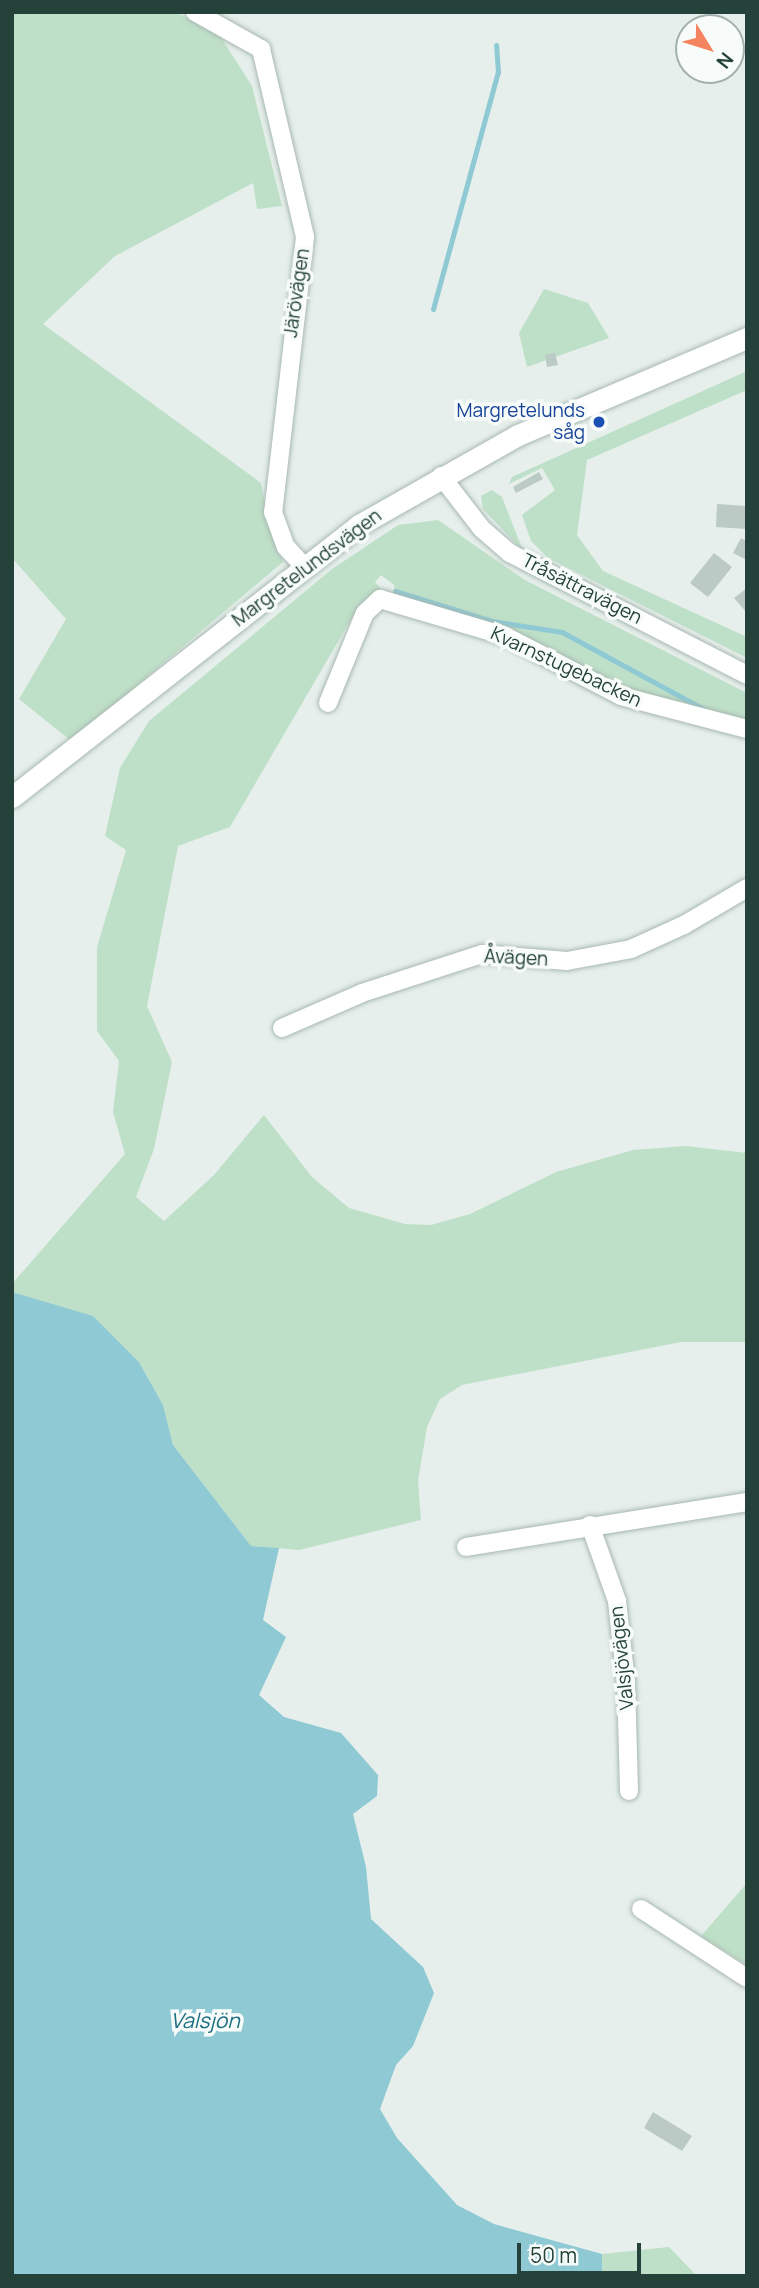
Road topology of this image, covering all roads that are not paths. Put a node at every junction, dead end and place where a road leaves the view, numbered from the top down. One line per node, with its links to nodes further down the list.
1 (195, 12): 4 (street, Järövägen)
2 (747, 338): 3 (street, Margretelundsvägen)
3 (441, 476): 4 (street, Margretelundsvägen); 5 (street, Tråsättravägen)
4 (304, 566): 8 (street, Margretelundsvägen)
5 (747, 675)
6 (328, 703): 7 (street, Kvarnstugebacken)
7 (747, 729)
8 (12, 797)
9 (747, 888): 10 (street, Åvägen)
10 (282, 1028)
11 (747, 1503): 12 (street)
12 (590, 1525): 13 (street); 14 (street, Valsjövägen)
13 (466, 1547)
14 (629, 1791)
15 (641, 1909): 16 (street)
16 (747, 1978)

